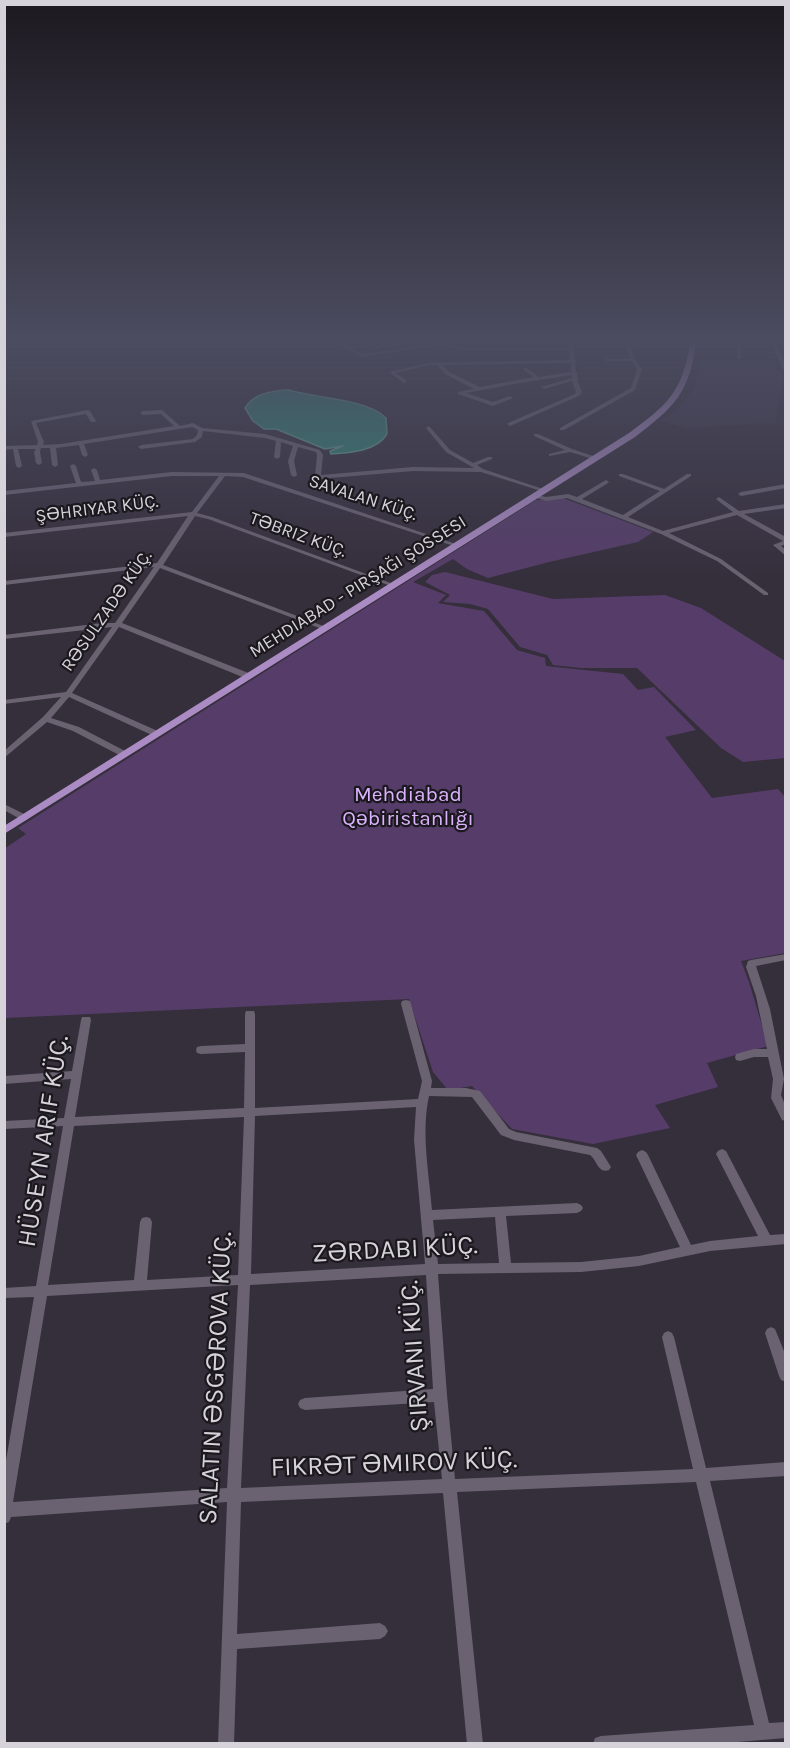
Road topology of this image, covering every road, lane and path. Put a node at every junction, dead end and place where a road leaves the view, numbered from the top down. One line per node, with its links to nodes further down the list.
1 (34, 425): 17 (street)
2 (175, 425): 5 (street)
3 (570, 425): 8 (street)
4 (646, 425): 29 (main road)
5 (179, 428): 7 (street); 11 (street)
6 (429, 428): 32 (street)
7 (201, 429): 9 (street); 12 (street)
8 (562, 429)
9 (223, 430): 13 (street); 14 (street)
10 (536, 435): 24 (street)
11 (117, 437): 15 (street); 21 (street)
12 (198, 438): 16 (street); 22 (street)
13 (220, 439)
14 (279, 439): 19 (street); 27 (street)
15 (81, 442): 18 (street); 25 (street)
16 (204, 445)
17 (39, 446): 18 (street); 20 (street); 30 (street)
18 (53, 446): 31 (street)
19 (296, 446): 38 (street); 41 (street)
20 (15, 447): 23 (street); 33 (street)
21 (121, 447)
22 (141, 447)
23 (4, 448)
24 (570, 450): 26 (street); 29 (street)
25 (85, 455)
26 (551, 455)
27 (277, 457)
28 (490, 458): 32 (street)
29 (596, 458): 51 (main road)
30 (39, 463)
31 (55, 465)
32 (472, 465): 36 (street)
33 (19, 466)
34 (73, 466): 45 (street)
35 (94, 470): 43 (street)
36 (482, 470): 41 (street); 51 (street)
37 (224, 474): 42 (street, SAVALAN KÜÇ.); 57 (street, RƏSULZADƏ KÜÇ.); 64 (street, SAVALAN KÜÇ.)
38 (294, 475)
39 (621, 475): 49 (street)
40 (689, 475): 49 (street)
41 (335, 476): 47 (street)
42 (111, 480): 43 (street, SAVALAN KÜÇ.); 48 (street)
43 (98, 482): 45 (street, SAVALAN KÜÇ.)
44 (606, 482): 53 (street)
45 (79, 484): 50 (street, SAVALAN KÜÇ.)
46 (785, 486): 52 (street)
47 (335, 487)
48 (115, 491)
49 (664, 491): 58 (street)
50 (4, 493)
51 (539, 493): 53 (street); 64 (main road)
52 (741, 494)
53 (578, 499): 58 (street)
54 (719, 499): 56 (street)
55 (786, 506): 56 (street)
56 (738, 513): 59 (street); 61 (street)
57 (193, 514): 62 (street, ŞƏHRIYAR KÜÇ.); 66 (street, RƏSULZADƏ KÜÇ.); 68 (street, TƏBRIZ KÜÇ.)
58 (624, 517): 59 (street)
59 (663, 532): 69 (street)
60 (786, 532): 61 (street)
61 (777, 534): 63 (street)
62 (4, 535)
63 (786, 541): 65 (street)
64 (456, 545): 68 (main road)
65 (786, 554)
66 (158, 566): 67 (street); 70 (street, RƏSULZADƏ KÜÇ.); 71 (street)
67 (4, 583)
68 (393, 585): 71 (main road)
69 (766, 594)
70 (118, 624): 72 (street); 73 (street); 74 (street, RƏSULZADƏ KÜÇ.)
71 (324, 628): 73 (main road)
72 (4, 637)
73 (248, 676): 77 (main road)
74 (68, 694): 75 (street); 76 (street, RƏSULZADƏ KÜÇ.); 77 (street)
75 (4, 702)
76 (46, 719): 78 (street); 79 (street, RƏSULZADƏ KÜÇ.)
77 (157, 734): 78 (main road)
78 (124, 754): 81 (main road)
79 (4, 756)
80 (4, 806): 81 (street)
81 (25, 818): 82 (main road)
82 (4, 831)
83 (786, 957): 89 (street)
84 (405, 1004): 93 (street, ŞIRVANI KÜÇ.)
85 (250, 1014): 87 (street)
86 (86, 1020): 91 (street, HÜSEYN ARIF KÜÇ.)
87 (250, 1048): 88 (street); 94 (street)
88 (201, 1050)
89 (772, 1053): 90 (street); 95 (street)
90 (740, 1057)
91 (77, 1075): 92 (street); 96 (street, HÜSEYN ARIF KÜÇ.)
92 (4, 1080)
93 (424, 1098): 94 (street); 100 (street); 103 (street, ŞIRVANI KÜÇ.)
94 (251, 1113): 96 (street); 110 (street)
95 (786, 1116)
96 (70, 1121): 97 (street); 112 (street, HÜSEYN ARIF KÜÇ.)
97 (4, 1125)
98 (722, 1154): 106 (street)
99 (642, 1155): 107 (street)
100 (605, 1167)
101 (577, 1208): 102 (street)
102 (500, 1212): 103 (street); 108 (street)
103 (427, 1215): 109 (street, ŞIRVANI KÜÇ.)
104 (146, 1222): 111 (street)
105 (786, 1239): 106 (street, ZƏRDABI KÜÇ.)
106 (766, 1240): 107 (street, ZƏRDABI KÜÇ.)
107 (687, 1250): 108 (street, ZƏRDABI KÜÇ.)
108 (505, 1267): 109 (street, ZƏRDABI KÜÇ.)
109 (432, 1269): 110 (street, ZƏRDABI KÜÇ.); 117 (street, ŞIRVANI KÜÇ.)
110 (246, 1280): 111 (street, ZƏRDABI KÜÇ.); 122 (street)
111 (140, 1286): 112 (street, ZƏRDABI KÜÇ.)
112 (43, 1291): 113 (street, ZƏRDABI KÜÇ.); 123 (street, HÜSEYN ARIF KÜÇ.)
113 (4, 1293)
114 (771, 1334): 116 (street)
115 (668, 1337): 120 (street)
116 (786, 1376)
117 (440, 1395): 118 (street); 121 (street, ŞIRVANI KÜÇ.)
118 (305, 1404)
119 (786, 1469): 120 (street, FIKRƏT ƏMIROV KÜÇ.)
120 (702, 1475): 121 (street, FIKRƏT ƏMIROV KÜÇ.); 127 (street)
121 (450, 1486): 122 (street, FIKRƏT ƏMIROV KÜÇ.); 130 (street, ŞIRVANI KÜÇ.)
122 (234, 1495): 123 (street, FIKRƏT ƏMIROV KÜÇ.); 125 (street)
123 (5, 1512)
124 (380, 1631): 125 (street)
125 (229, 1642): 129 (street)
126 (786, 1730): 127 (street)
127 (763, 1731): 128 (street)
128 (728, 1738): 131 (street)
129 (226, 1743)
130 (475, 1743)
131 (601, 1743)

